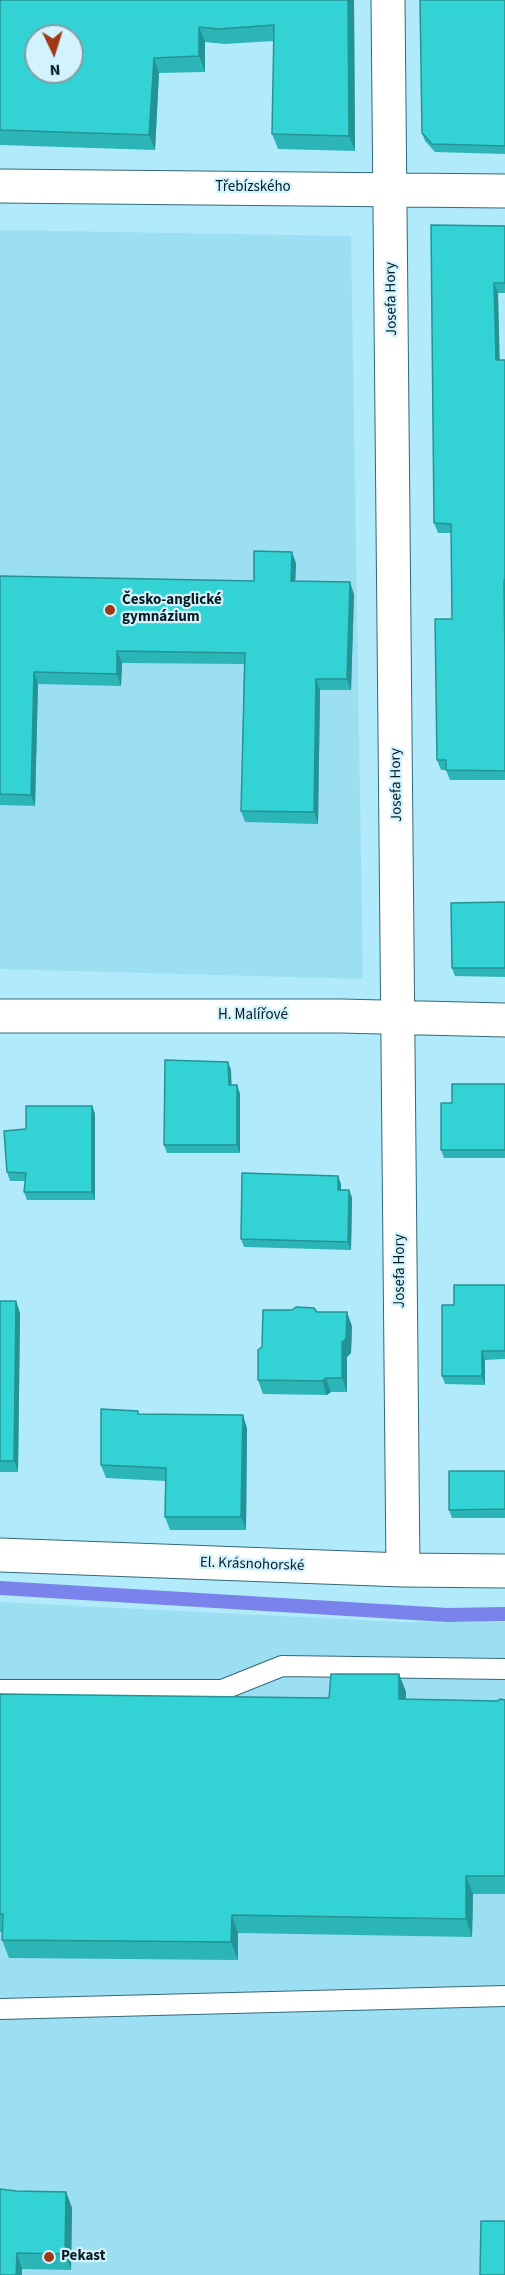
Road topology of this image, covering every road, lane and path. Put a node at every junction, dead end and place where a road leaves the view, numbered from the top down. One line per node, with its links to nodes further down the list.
1 (388, 0): 3 (street, Josefa Hory)
2 (0, 186): 3 (street, Třebízského)
3 (391, 189): 4 (street, Třebízského); 6 (street, Josefa Hory)
4 (505, 191)
5 (0, 1016): 6 (street, H. Malířové)
6 (399, 1018): 7 (street, H. Malířové); 9 (street, Josefa Hory)
7 (505, 1020)
8 (0, 1555): 9 (street, El. Krásnohorské)
9 (404, 1570): 10 (street, El. Krásnohorské)
10 (505, 1571)
11 (505, 1669): 12 (lane)
12 (0, 1690)
13 (505, 1996): 14 (lane)
14 (0, 2009)

